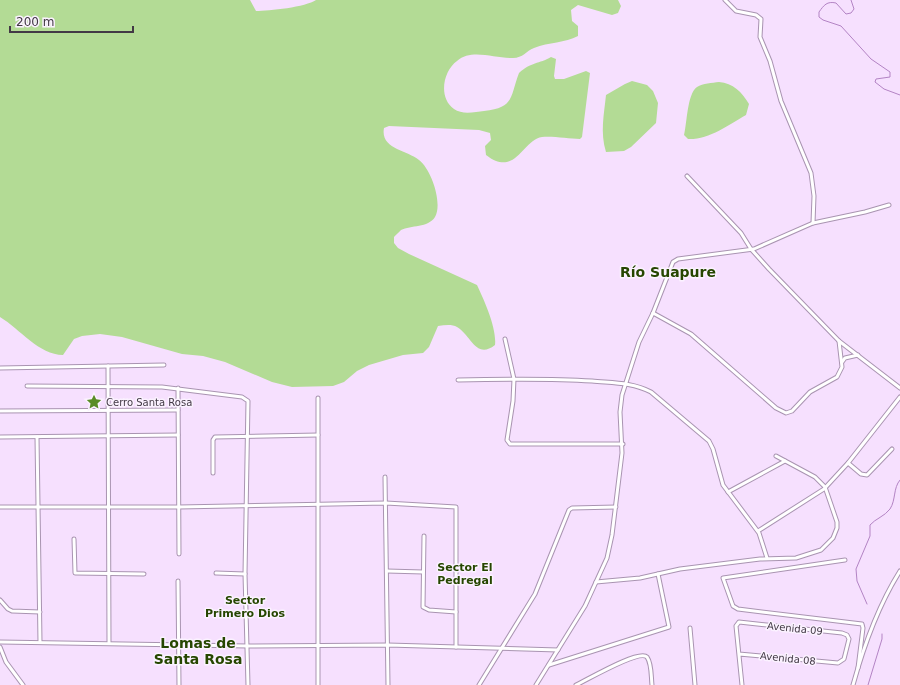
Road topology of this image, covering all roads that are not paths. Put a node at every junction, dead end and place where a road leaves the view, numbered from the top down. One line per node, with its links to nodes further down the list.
1 (725, 0): 4 (street)
2 (687, 176): 5 (street)
3 (889, 205): 4 (street)
4 (813, 223): 5 (street)
5 (751, 249): 6 (street); 8 (street)
6 (653, 313): 10 (street); 16 (street)
7 (505, 339): 14 (street)
8 (839, 341): 9 (street); 10 (street)
9 (858, 355): 10 (street); 20 (street)
10 (842, 363)
11 (164, 365): 12 (street)
12 (108, 366): 13 (street); 18 (street)
13 (0, 368)
14 (514, 379): 15 (street); 16 (street); 32 (street)
15 (458, 380)
16 (625, 384): 32 (street); 40 (street)
17 (27, 386): 18 (street)
18 (108, 386): 19 (street); 25 (street)
19 (178, 388): 23 (street); 29 (street)
20 (900, 388)
21 (900, 397): 36 (street)
22 (318, 398): 27 (street)
23 (178, 410): 25 (street); 26 (street)
24 (0, 411): 25 (street)
25 (109, 411): 28 (street)
26 (178, 435): 28 (street); 47 (street)
27 (318, 435): 29 (street); 42 (street)
28 (109, 436): 31 (street); 46 (street)
29 (249, 436): 37 (street); 44 (street)
30 (0, 437): 31 (street)
31 (37, 437): 43 (street)
32 (622, 444): 48 (street)
33 (892, 449): 36 (street)
34 (776, 456): 35 (street)
35 (785, 461): 39 (street); 40 (street)
36 (848, 463): 39 (street)
37 (213, 473)
38 (385, 477): 41 (street)
39 (825, 488): 49 (street); 53 (street)
40 (728, 492): 49 (street)
41 (386, 503): 42 (street); 55 (street); 67 (street)
42 (318, 504): 44 (street); 73 (street)
43 (37, 506): 45 (street); 46 (street); 66 (street)
44 (246, 506): 47 (street); 61 (street)
45 (0, 507)
46 (110, 507): 47 (street); 58 (street)
47 (178, 507): 52 (street)
48 (616, 507): 64 (street); 78 (street)
49 (758, 531): 53 (street)
50 (424, 536): 57 (street)
51 (74, 539): 58 (street)
52 (178, 554)
53 (767, 558): 62 (street)
54 (845, 560): 83 (street)
55 (387, 571): 57 (street); 74 (street)
56 (900, 571): 83 (street)
57 (423, 572): 67 (street)
58 (109, 573): 60 (street); 71 (street)
59 (216, 573): 61 (street)
60 (144, 574)
61 (245, 574): 75 (street)
62 (658, 574): 64 (street); 82 (street)
63 (178, 581): 72 (street)
64 (596, 582): 79 (street)
65 (0, 600): 66 (street)
66 (40, 612): 70 (street)
67 (456, 612): 77 (street)
68 (690, 628): 93 (street)
69 (0, 642): 70 (street)
70 (40, 642): 71 (street)
71 (109, 643): 72 (street)
72 (179, 644): 75 (street); 85 (street)
73 (318, 645): 74 (street); 75 (street); 87 (street)
74 (388, 645): 77 (street); 88 (street)
75 (248, 646): 86 (street)
76 (0, 647): 84 (street)
77 (456, 647): 78 (street)
78 (501, 647): 79 (street); 89 (street)
79 (558, 650): 82 (street)
80 (739, 654): 81 (street, Avenida 08); 81 (street, Avenida 09); 94 (street)
81 (838, 663)
82 (549, 665): 90 (street)
83 (858, 668): 95 (street)
84 (23, 685)
85 (179, 685)
86 (248, 685)
87 (318, 685)
88 (388, 685)
89 (479, 685)
90 (536, 685)
91 (576, 685): 92 (street)
92 (652, 685)
93 (695, 685)
94 (742, 685)
95 (853, 685)

